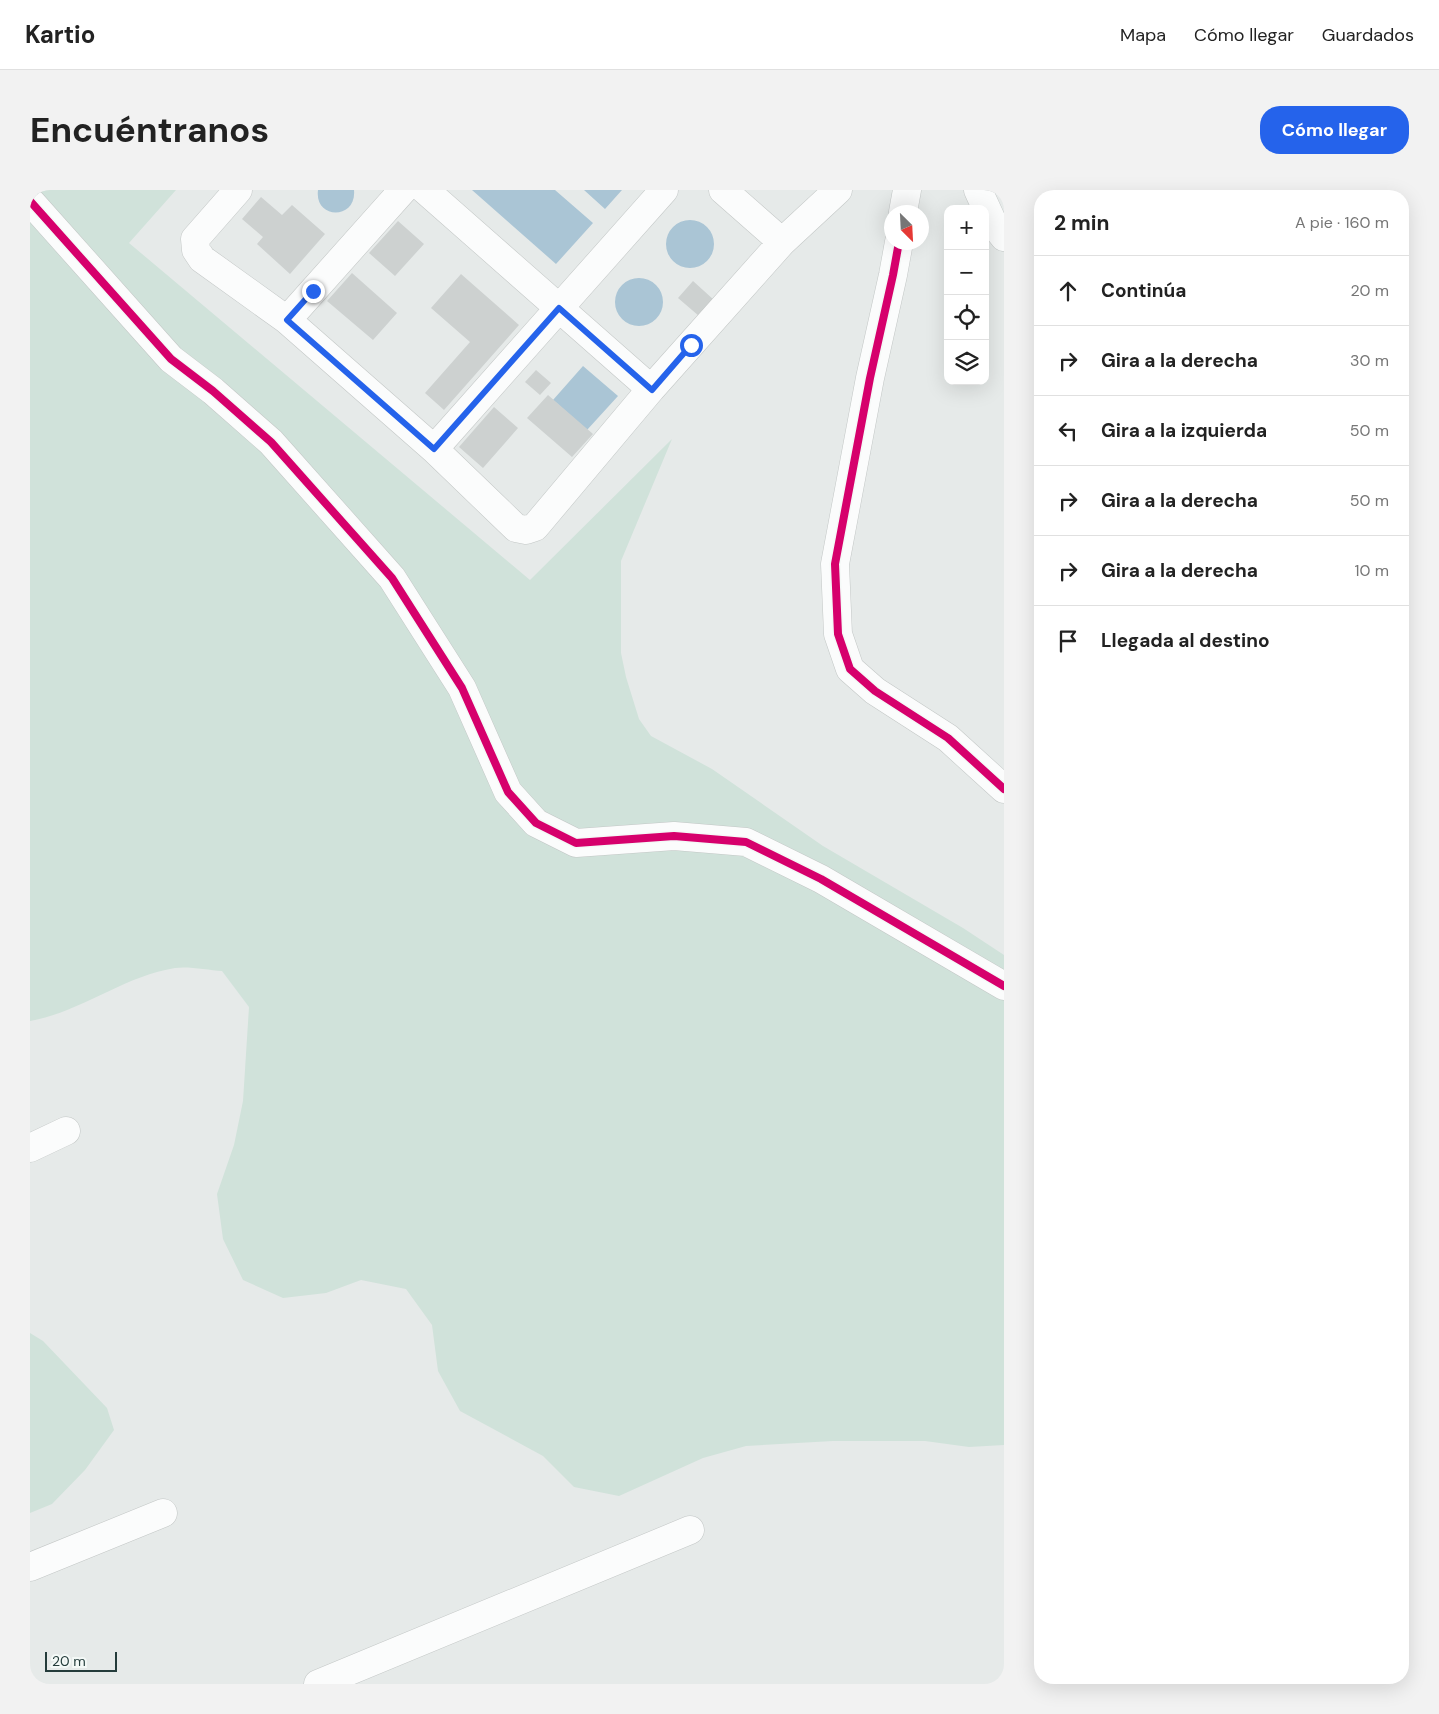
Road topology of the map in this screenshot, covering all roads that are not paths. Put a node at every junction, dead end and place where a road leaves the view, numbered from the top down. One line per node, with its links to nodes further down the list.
1 (238, 190): 15 (street)
2 (403, 190): 15 (street)
3 (425, 190): 14 (street)
4 (664, 190): 14 (street)
5 (723, 190): 12 (street)
6 (838, 190): 12 (street)
7 (907, 190): 10 (street)
8 (978, 190): 11 (street)
9 (30, 201): 19 (street)
10 (904, 205)
11 (1004, 237)
12 (782, 242): 16 (street)
13 (897, 250): 18 (street)
14 (559, 308): 16 (street); 17 (street)
15 (287, 320): 17 (street)
16 (652, 390): 17 (street)
17 (434, 449)
18 (1004, 789)
19 (1004, 986)
20 (66, 1131): 21 (street)
21 (30, 1148)
22 (163, 1513): 24 (street)
23 (690, 1530): 25 (street)
24 (30, 1567)
25 (318, 1684)

